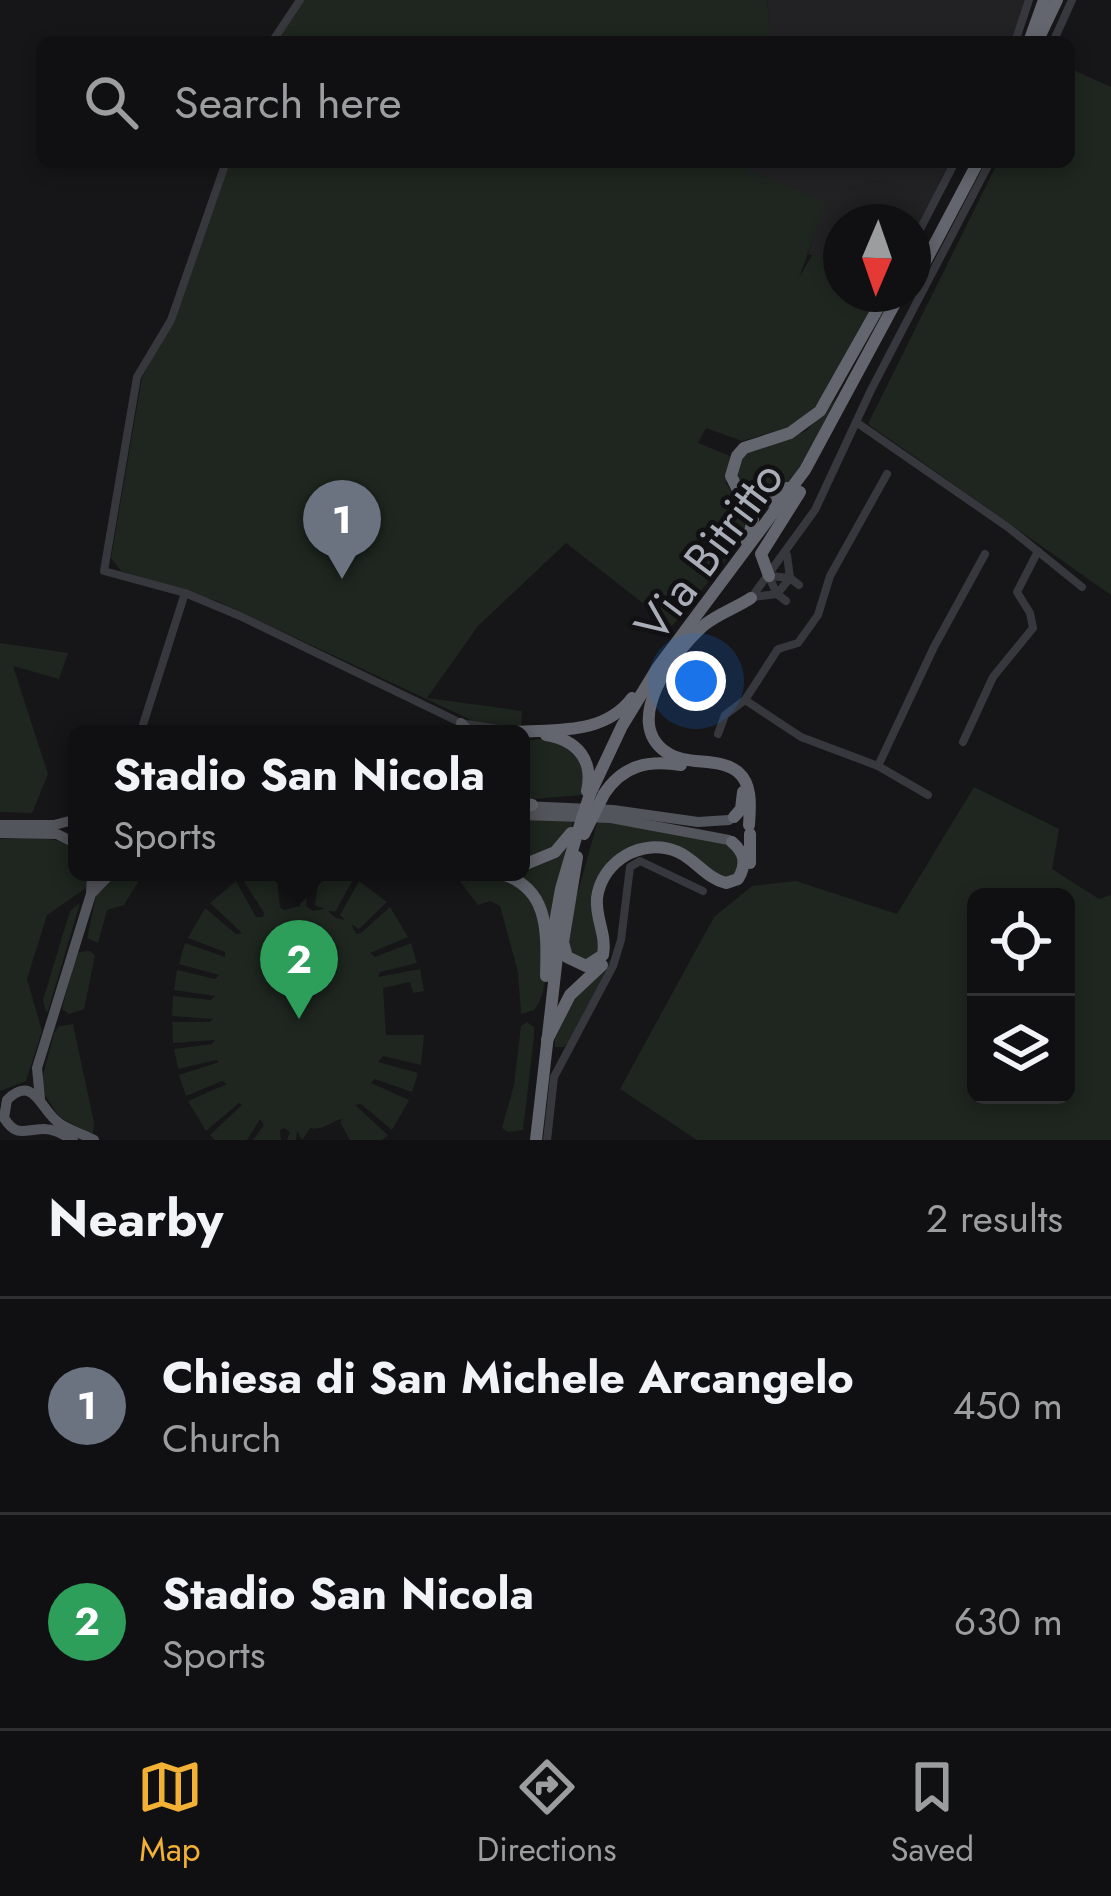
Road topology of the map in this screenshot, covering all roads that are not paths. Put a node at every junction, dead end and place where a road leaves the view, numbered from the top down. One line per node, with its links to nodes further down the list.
1 (300, 0): 5 (street)
2 (1029, 0): 6 (street)
3 (1052, 0): 7 (highway)
4 (1072, 0): 8 (street)
5 (276, 36)
6 (1017, 36)
7 (1036, 36)
8 (1056, 36)
9 (224, 168): 32 (street)
10 (952, 168): 14 (street)
11 (970, 168): 15 (highway)
12 (970, 168): 16 (highway)
13 (988, 168): 21 (street)
14 (931, 208)
15 (931, 237)
16 (931, 248)
17 (876, 312): 24 (highway)
18 (894, 312): 20 (highway, Via Bitritto)
19 (895, 312): 23 (highway, Via Bitritto)
20 (837, 412): 24 (highway); 28 (highway, Via Bitritto)
21 (855, 422): 25 (street); 27 (street)
22 (887, 475): 37 (street)
23 (800, 492): 29 (highway); 36 (highway, Via Bitritto)
24 (741, 494): 28 (highway)
25 (1038, 551): 31 (street); 44 (street)
26 (985, 554): 45 (street)
27 (785, 555): 29 (highway); 30 (street)
28 (732, 569): 35 (highway, Via Bitritto)
29 (768, 570): 30 (street); 33 (street); 34 (street)
30 (794, 582): 34 (street)
31 (1082, 587)
32 (185, 593): 38 (street); 39 (street)
33 (751, 598): 34 (street); 36 (highway)
34 (782, 598)
35 (690, 622): 41 (highway); 47 (highway, Via Bitritto)
36 (667, 666): 47 (highway, Via Bitritto); 53 (highway)
37 (745, 700): 42 (street); 45 (street)
38 (460, 723): 40 (street)
39 (143, 725)
40 (466, 725)
41 (530, 734)
42 (718, 734)
43 (530, 735): 47 (highway)
44 (963, 742)
45 (878, 766): 46 (street)
46 (928, 795)
47 (592, 798): 50 (highway); 54 (highway, Via Bitritto, bridge); 54 (highway, Via Bitritto, bridge)
48 (530, 807): 50 (main road)
49 (530, 808): 56 (main road)
50 (731, 819): 53 (main road); 56 (main road)
51 (68, 822): 52 (main road)
52 (0, 829): 55 (main road)
53 (750, 830): 56 (main road); 65 (highway)
54 (578, 834): 57 (highway, Via Bitritto); 58 (highway); 64 (highway, Via Bitritto)
55 (68, 840)
56 (731, 841): 57 (highway)
57 (577, 856): 65 (highway, Via Bitritto)
58 (530, 864)
59 (92, 881): 63 (main road)
60 (103, 881): 63 (main road)
61 (518, 881): 64 (highway)
62 (703, 891): 66 (street)
63 (91, 894): 67 (main road)
64 (546, 976): 73 (highway, Via Bitritto)
65 (546, 1045): 66 (street); 73 (highway, Via Bitritto)
66 (565, 1055): 73 (street)
67 (37, 1068): 68 (main road); 69 (main road)
68 (10, 1093): 69 (main road); 70 (main road)
69 (42, 1101): 71 (main road); 72 (main road)
70 (3, 1119): 71 (main road); 74 (street)
71 (35, 1130): 72 (main road); 75 (street)
72 (62, 1130): 76 (main road); 77 (main road)
73 (537, 1139)
74 (11, 1140)
75 (21, 1140)
76 (73, 1140)
77 (94, 1140)

